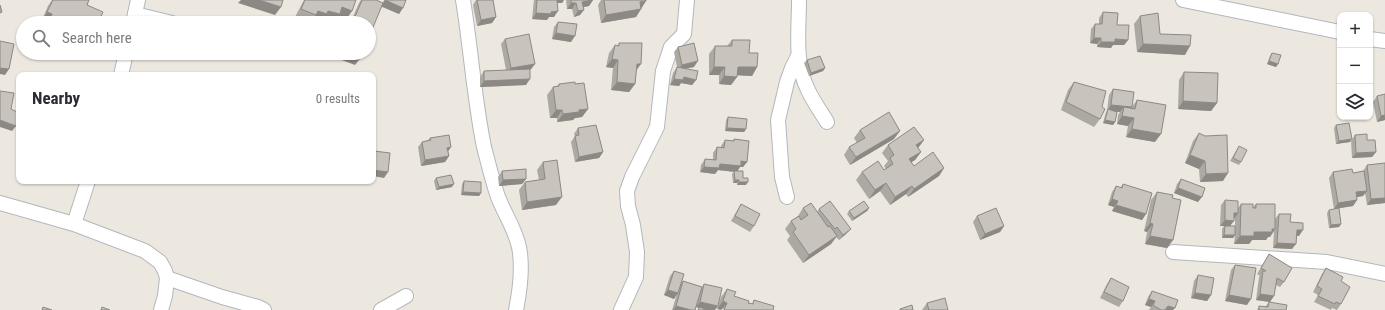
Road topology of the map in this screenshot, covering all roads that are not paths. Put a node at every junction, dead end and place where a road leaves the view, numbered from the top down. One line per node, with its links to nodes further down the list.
1 (138, 0): 6 (street)
2 (463, 0): 25 (street)
3 (687, 0): 26 (street)
4 (799, 0): 10 (street)
5 (1183, 0): 7 (street)
6 (134, 16)
7 (1337, 31)
8 (1373, 39): 9 (street)
9 (1385, 41)
10 (798, 56): 13 (street); 15 (street)
11 (124, 60): 12 (street)
12 (122, 72)
13 (827, 122)
14 (87, 184): 17 (street)
15 (787, 197)
16 (0, 204): 17 (street)
17 (74, 224): 20 (street)
18 (1173, 252): 19 (street)
19 (1385, 274)
20 (167, 278): 22 (street); 23 (street)
21 (406, 296): 24 (street)
22 (161, 310)
23 (264, 310)
24 (381, 310)
25 (516, 310)
26 (621, 310)

